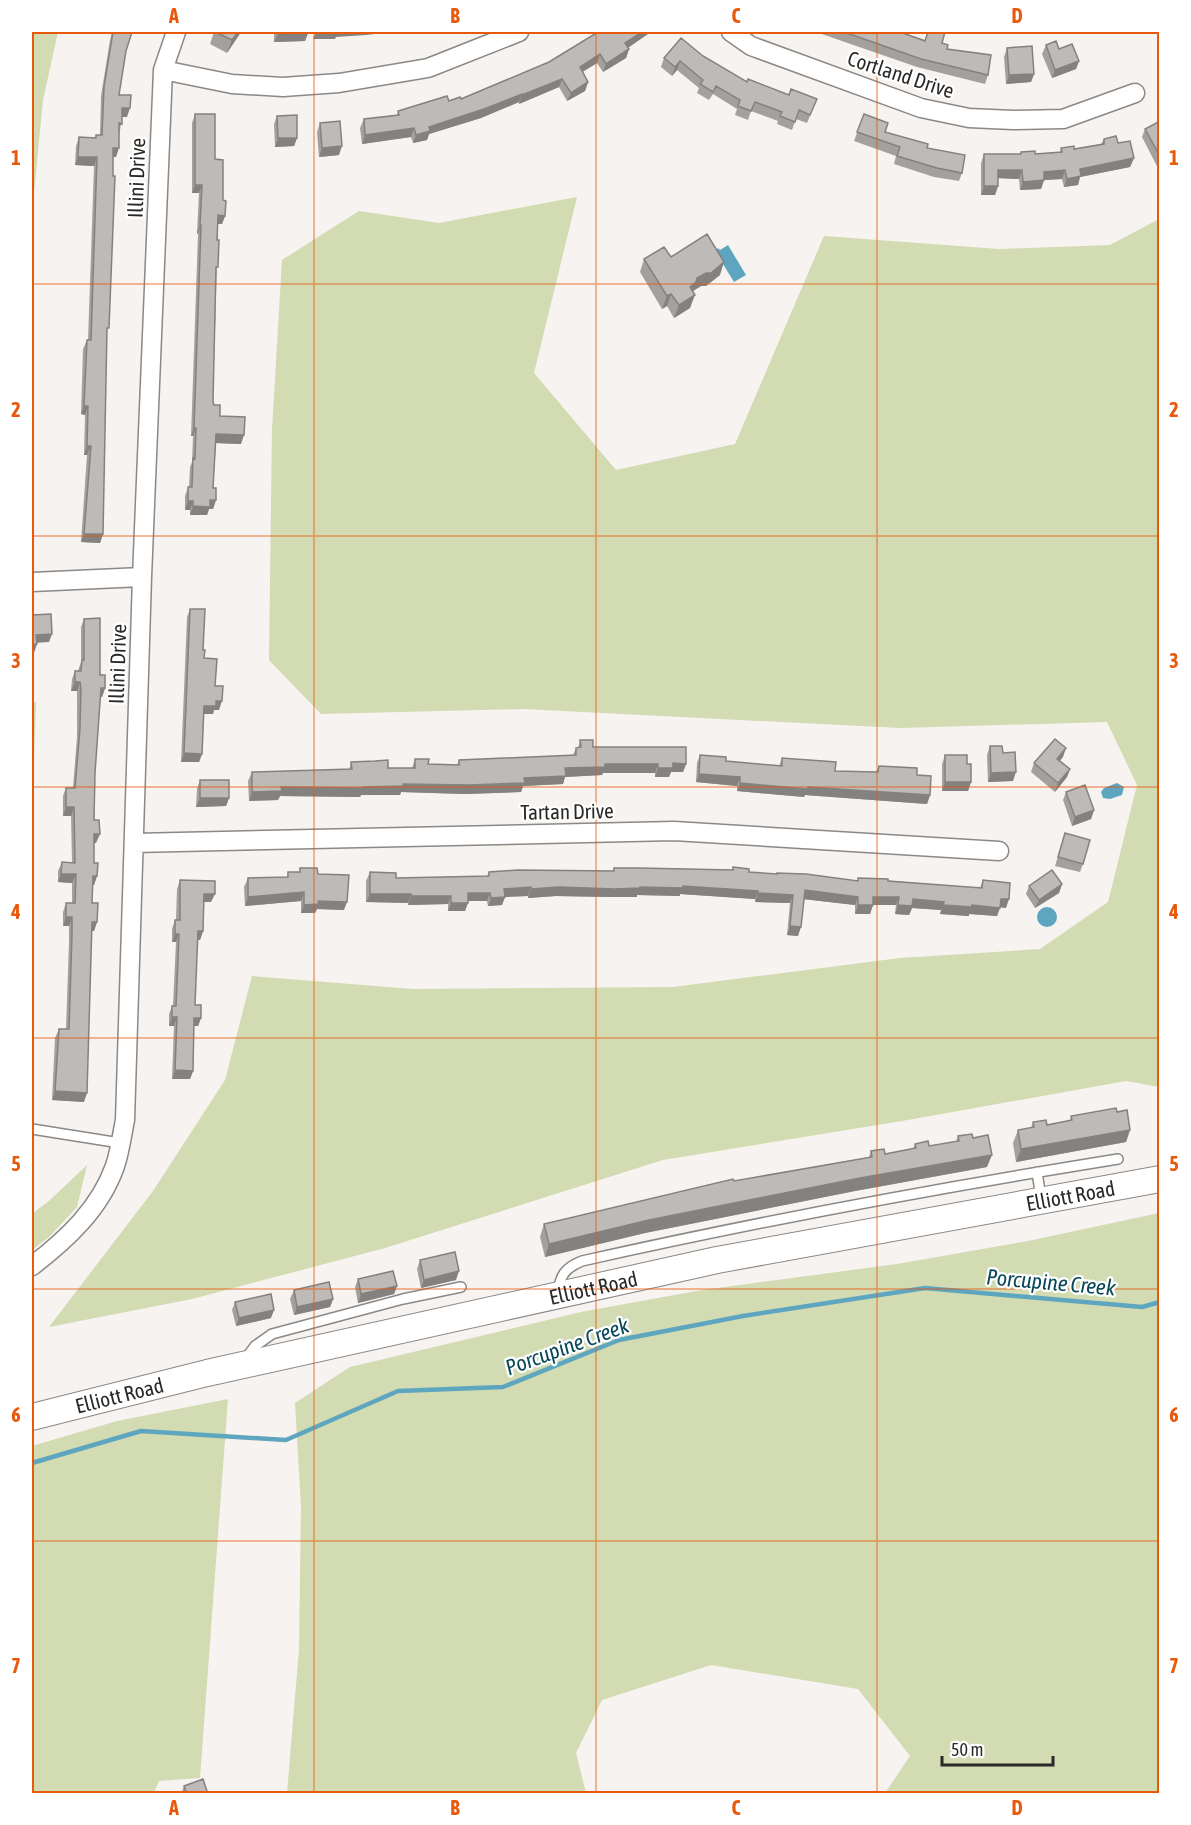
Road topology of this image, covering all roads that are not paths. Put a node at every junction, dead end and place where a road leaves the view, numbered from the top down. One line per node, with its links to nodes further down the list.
1 (176, 32): 4 (street, Illini Drive)
2 (519, 32): 4 (street)
3 (731, 32): 5 (street, Cortland Drive)
4 (163, 70): 6 (street, Illini Drive)
5 (1135, 93)
6 (142, 577): 7 (street); 8 (street, Illini Drive)
7 (32, 582)
8 (134, 843): 9 (street, Tartan Drive); 11 (street, Illini Drive)
9 (999, 851)
10 (32, 1129): 11 (lane)
11 (120, 1143): 16 (street, Illini Drive)
12 (1118, 1159): 13 (lane)
13 (1037, 1172): 15 (lane); 18 (lane)
14 (1160, 1179): 15 (street, Elliott Road)
15 (1042, 1200): 18 (street, Elliott Road)
16 (32, 1266)
17 (461, 1287): 19 (lane)
18 (558, 1295): 19 (street, Elliott Road)
19 (242, 1365): 20 (street, Elliott Road)
20 (32, 1417)

